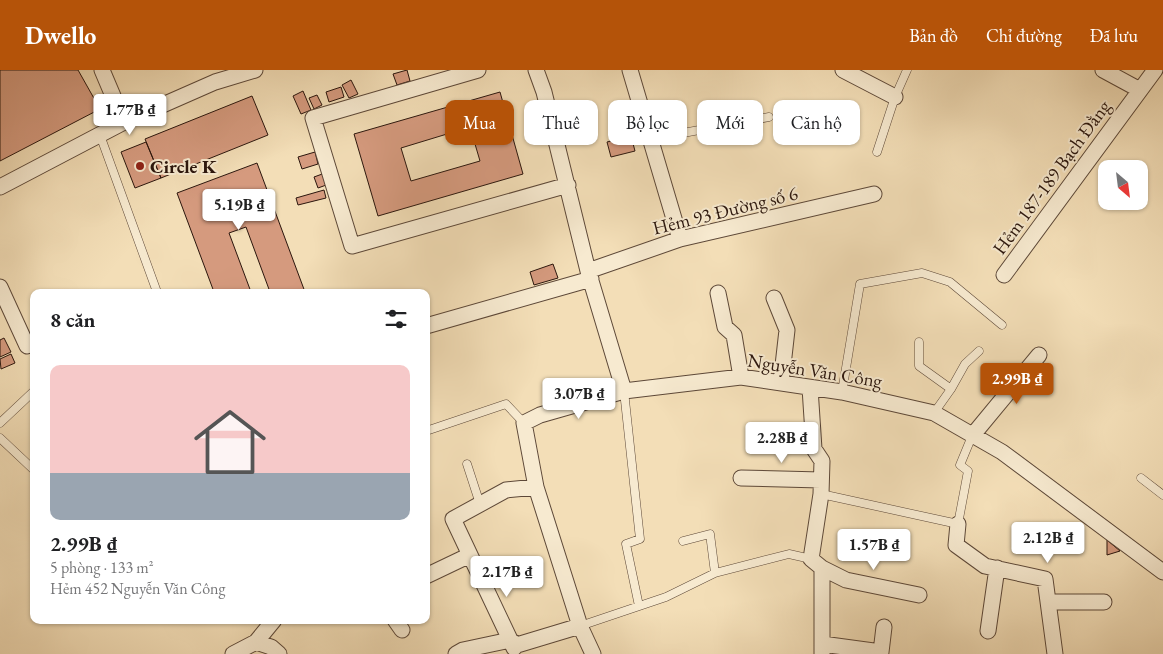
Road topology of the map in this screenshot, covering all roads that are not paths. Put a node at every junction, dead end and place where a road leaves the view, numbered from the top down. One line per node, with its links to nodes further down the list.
1 (102, 70): 14 (street)
2 (255, 70): 14 (street)
3 (478, 70): 19 (street)
4 (536, 70): 19 (street)
5 (630, 70): 12 (street)
6 (843, 70): 11 (street)
7 (907, 70): 11 (lane)
8 (1102, 70): 10 (street, Hẻm 187-189 Bạch Đằng)
9 (1155, 70): 10 (street)
10 (1140, 90): 24 (street, Hẻm 187-189 Bạch Đằng)
11 (895, 97): 18 (lane)
12 (639, 100)
13 (769, 117): 15 (lane)
14 (124, 122): 16 (street)
15 (687, 132)
16 (100, 135): 20 (street); 26 (lane)
17 (653, 145): 22 (street)
18 (877, 152)
19 (568, 185): 23 (street)
20 (0, 187)
21 (874, 194): 22 (street, Hẻm 93 Đường số 6)
22 (680, 239): 23 (street, Hẻm 93 Đường số 6)
23 (590, 275): 30 (street, Hẻm 93 Đường số 6); 40 (street)
24 (1004, 275)
25 (0, 287): 29 (street)
26 (157, 289)
27 (718, 293): 36 (street)
28 (774, 298): 37 (street)
29 (6, 315): 33 (street)
30 (430, 325)
31 (1002, 325): 41 (lane)
32 (919, 342): 39 (lane)
33 (27, 346)
34 (979, 351): 39 (lane)
35 (1039, 355): 47 (street)
36 (742, 377): 37 (street, Nguyễn Văn Công); 40 (street, Nguyễn Văn Công)
37 (781, 383): 38 (street, Nguyễn Văn Công)
38 (810, 388): 41 (street, Nguyễn Văn Công); 54 (street)
39 (951, 389): 43 (lane)
40 (624, 392): 45 (street, Nguyễn Văn Công); 68 (lane)
41 (842, 392): 43 (street, Nguyễn Văn Công)
42 (30, 395): 44 (lane)
43 (934, 413): 47 (street, Nguyễn Văn Công)
44 (0, 423)
45 (524, 423): 46 (lane); 53 (street)
46 (430, 429)
47 (972, 436): 57 (lane); 61 (street, Nguyễn Văn Công)
48 (0, 438): 50 (lane)
49 (467, 464): 56 (lane)
50 (30, 466)
51 (741, 478): 54 (street)
52 (1141, 478): 55 (lane)
53 (536, 486): 56 (street); 70 (street)
54 (821, 487): 57 (lane); 60 (street)
55 (1163, 495)
56 (480, 504): 59 (street)
57 (958, 524): 62 (street)
58 (683, 541): 63 (lane)
59 (470, 555): 64 (street); 74 (street)
60 (817, 564): 63 (lane); 65 (street); 75 (street)
61 (1160, 567)
62 (997, 568): 66 (street); 72 (street)
63 (715, 573): 68 (lane)
64 (430, 574)
65 (920, 594)
66 (1048, 602): 67 (street); 81 (street)
67 (1104, 602)
68 (640, 606): 70 (lane)
69 (271, 624): 73 (street)
70 (580, 626): 74 (street); 80 (street)
71 (884, 627): 75 (street)
72 (988, 631)
73 (256, 642): 76 (street); 77 (street)
74 (513, 647): 78 (street); 79 (street)
75 (822, 649)
76 (233, 654)
77 (279, 654)
78 (456, 654)
79 (496, 654)
80 (593, 654)
81 (1055, 654)

